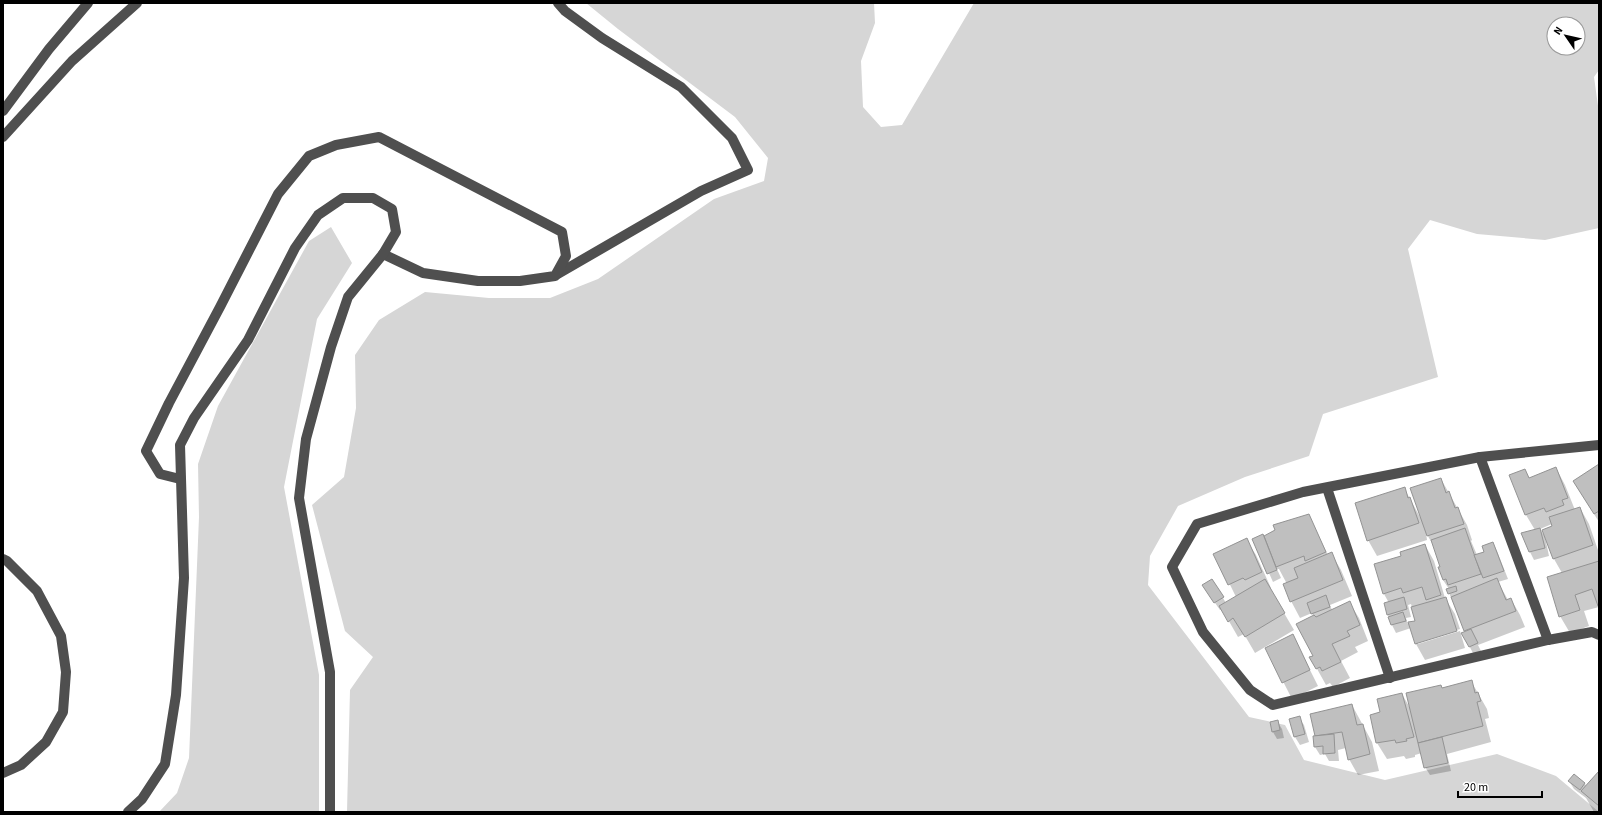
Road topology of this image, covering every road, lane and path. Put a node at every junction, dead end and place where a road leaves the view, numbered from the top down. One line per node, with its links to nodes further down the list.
1 (88, 3): 4 (street)
2 (137, 3): 5 (street)
3 (558, 3): 7 (street)
4 (3, 111)
5 (3, 137)
6 (383, 254): 7 (street); 10 (street); 18 (street)
7 (555, 276): 10 (street)
8 (1599, 445): 9 (street)
9 (1480, 457): 11 (street); 14 (street)
10 (180, 479): 17 (street)
11 (1326, 488): 15 (street); 15 (street)
12 (3, 559): 16 (street)
13 (1599, 635): 14 (street)
14 (1548, 640): 15 (street)
15 (1390, 678)
16 (3, 773)
17 (128, 812)
18 (330, 812)

